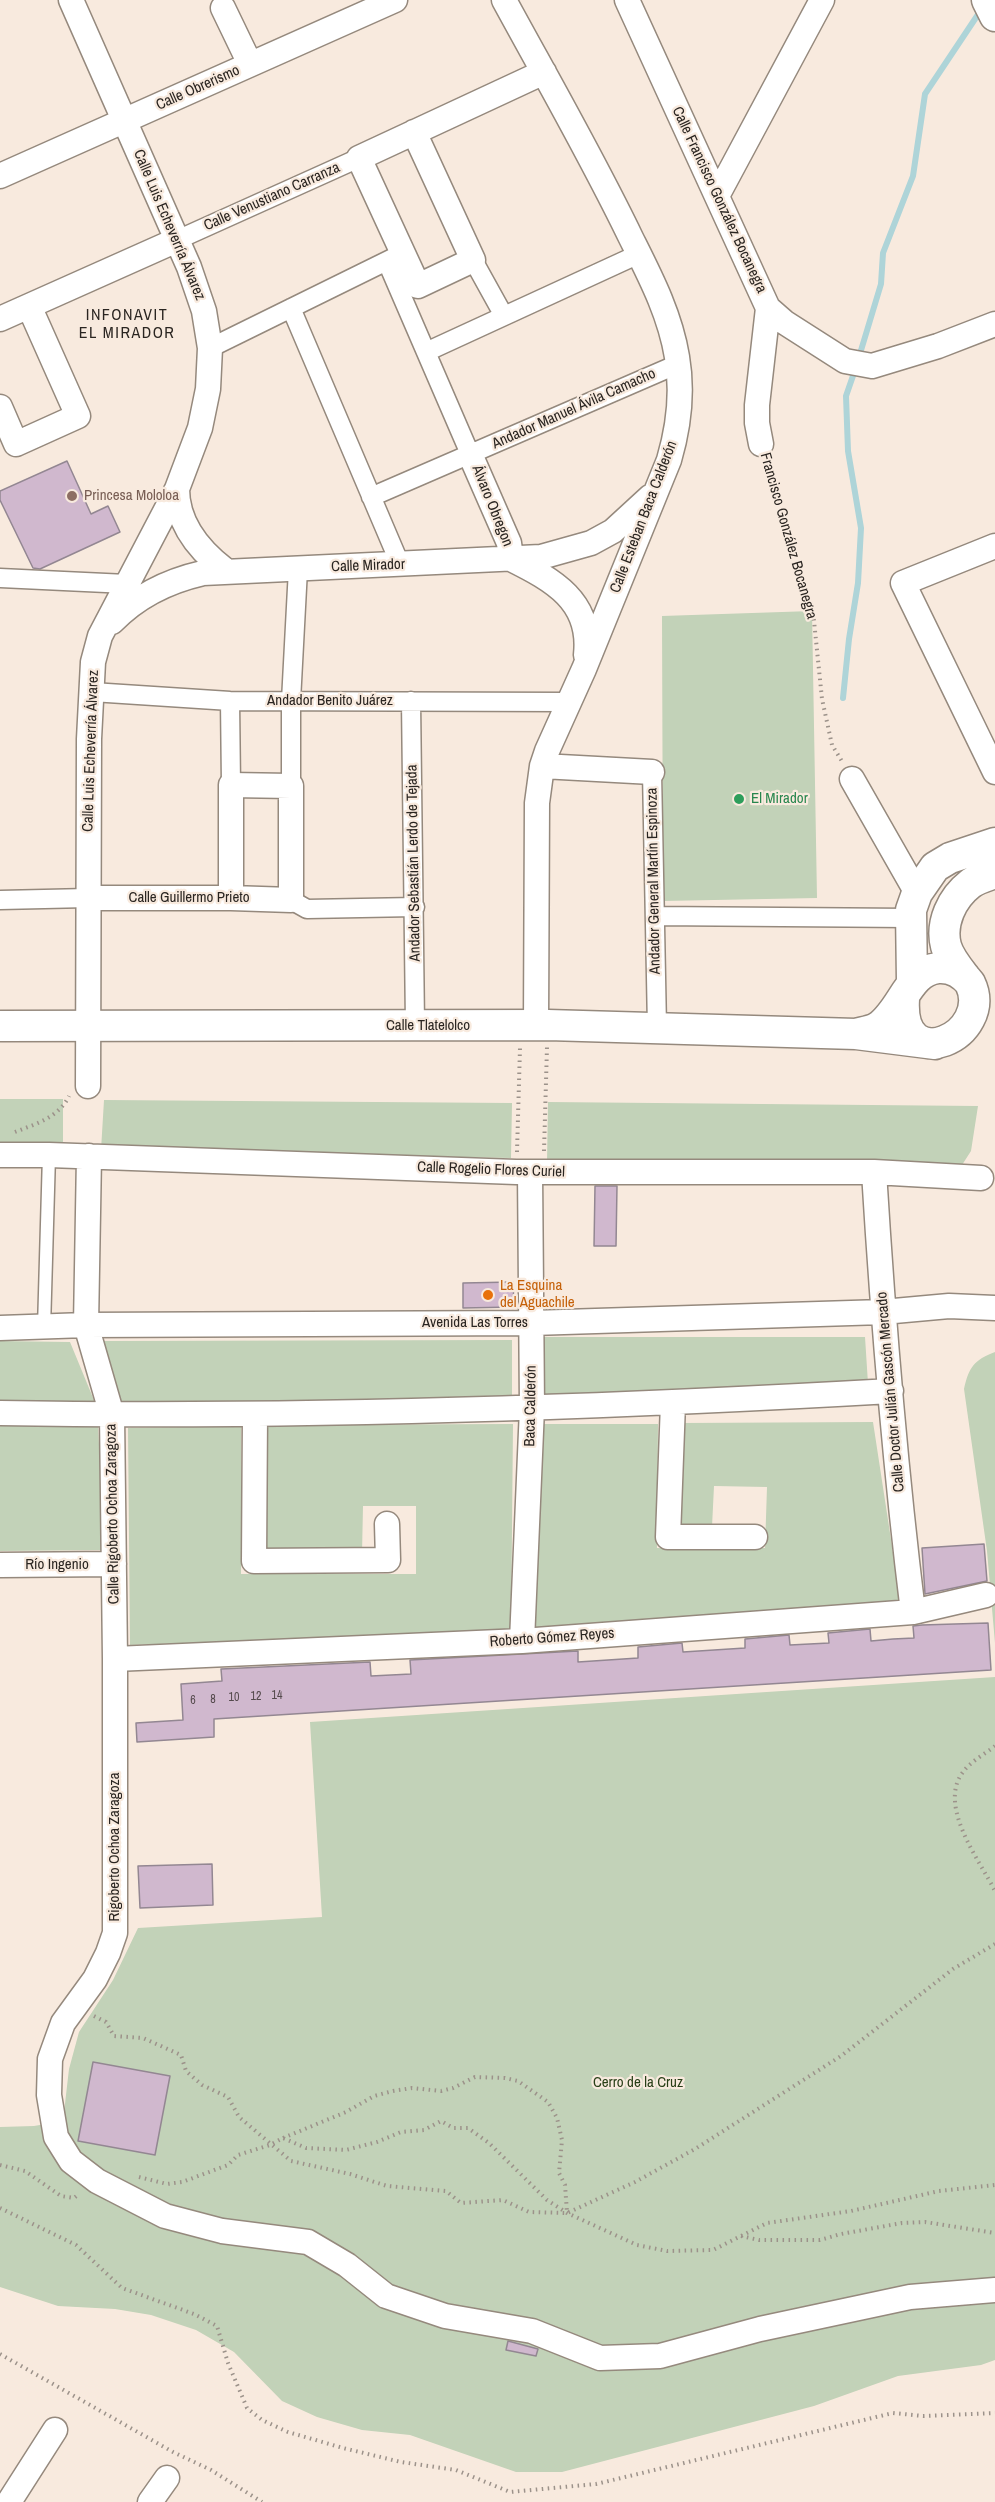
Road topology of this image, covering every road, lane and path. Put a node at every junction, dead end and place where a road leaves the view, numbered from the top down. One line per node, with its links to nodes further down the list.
1 (71, 0): 12 (street, Calle Luis Echeverría Álvarez)
2 (395, 0): 8 (street, Calle Obrerismo)
3 (504, 0): 11 (street, Calle Esteban Baca Calderón)
4 (627, 0): 16 (street, Calle Francisco González Bocanegra)
5 (822, 0): 16 (street)
6 (987, 0): 9 (street)
7 (221, 4): 10 (street)
8 (352, 9): 10 (street, Calle Obrerismo)
9 (995, 15)
10 (250, 64): 12 (street, Calle Obrerismo)
11 (544, 72): 13 (street, Calle Venustiano Carranza); 18 (street, Calle Esteban Baca Calderón)
12 (124, 120): 15 (street, Calle Obrerismo); 17 (street, Calle Luis Echeverría Álvarez)
13 (414, 132): 14 (street, Calle Venustiano Carranza); 20 (street)
14 (359, 158): 17 (street, Calle Venustiano Carranza); 19 (street)
15 (0, 176)
16 (717, 196): 23 (street, Calle Francisco González Bocanegra)
17 (177, 240): 21 (street, Calle Venustiano Carranza); 27 (street, Calle Luis Echeverría Álvarez)
18 (639, 254): 24 (street); 29 (street, Calle Esteban Baca Calderón)
19 (395, 258): 20 (street); 22 (street); 28 (street)
20 (473, 260): 24 (street)
21 (29, 306): 25 (street, Calle Venustiano Carranza); 31 (street)
22 (291, 308): 27 (street); 36 (street)
23 (768, 308): 26 (street); 32 (street, Calle Francisco González Bocanegra)
24 (504, 316): 28 (street)
25 (0, 319)
26 (995, 324)
27 (210, 348): 34 (street, Calle Luis Echeverría Álvarez)
28 (426, 352): 33 (street)
29 (678, 363): 33 (street, Andador Manuel Ávila Camacho); 35 (street, Calle Esteban Baca Calderón)
30 (0, 407): 31 (street)
31 (5, 433)
32 (761, 444): 54 (path, Francisco González Bocanegra)
33 (470, 454): 36 (street, Andador Manuel Ávila Camacho); 38 (street, Álvaro Obregon)
34 (177, 489): 41 (street); 43 (street, Calle Luis Echeverría Álvarez)
35 (656, 491): 38 (street, Calle Mirador); 45 (street, Calle Esteban Baca Calderón)
36 (371, 497): 39 (street)
37 (995, 546): 53 (street)
38 (511, 559): 39 (street, Calle Mirador); 45 (street, Calle Mirador)
39 (400, 564): 40 (street, Calle Mirador)
40 (298, 569): 41 (street, Calle Mirador); 48 (street)
41 (225, 570): 44 (street, Calle Mirador)
42 (0, 578): 43 (street)
43 (127, 584): 44 (street, Calle Luis Echeverría Álvarez)
44 (100, 636): 46 (street, Calle Luis Echeverría Álvarez)
45 (584, 669): 50 (street, Calle Esteban Baca Calderón)
46 (92, 692): 47 (street, Andador Benito Juárez); 59 (street, Calle Luis Echeverría Álvarez)
47 (230, 700): 48 (street, Andador Benito Juárez); 55 (street)
48 (291, 701): 49 (street, Andador Benito Juárez); 56 (street)
49 (411, 701): 50 (street, Andador Benito Juárez); 64 (street, Andador Sebastián Lerdo de Tejada)
50 (568, 702): 51 (street, Calle Esteban Baca Calderón)
51 (542, 766): 52 (street, Andador General Martín Espinoza); 71 (street, Calle Esteban Baca Calderón)
52 (652, 772): 65 (street, Andador General Martín Espinoza)
53 (995, 772)
54 (852, 779): 63 (street)
55 (231, 785): 56 (street); 60 (street)
56 (291, 786): 62 (street)
57 (995, 843): 63 (street)
58 (995, 873): 66 (street)
59 (88, 898): 60 (street, Calle Guillermo Prieto); 61 (street); 70 (street, Calle Luis Echeverría Álvarez)
60 (231, 898): 62 (street, Calle Guillermo Prieto)
61 (0, 900)
62 (291, 900): 64 (street)
63 (914, 905): 65 (street); 67 (street)
64 (415, 907): 68 (street, Andador Sebastián Lerdo de Tejada)
65 (655, 916): 72 (street, Andador General Martín Espinoza)
66 (965, 977): 67 (street); 74 (street, Calle Tlatelolco)
67 (908, 990): 73 (street, Calle Tlatelolco); 74 (street)
68 (415, 1025): 70 (street, Calle Tlatelolco); 71 (street, Calle Tlatelolco)
69 (0, 1026): 70 (street, Calle Tlatelolco)
70 (88, 1026): 75 (street, Calle Luis Echeverría Álvarez)
71 (535, 1026): 72 (street, Calle Tlatelolco); 79 (path); 79 (path)
72 (657, 1028): 73 (street, Calle Tlatelolco)
73 (856, 1034): 74 (street, Calle Tlatelolco)
74 (935, 1044)
75 (88, 1086): 76 (path)
76 (4, 1145): 77 (street, Calle Rogelio Flores Curiel)
77 (49, 1155): 78 (street, Calle Rogelio Flores Curiel); 87 (lane)
78 (88, 1156): 79 (street, Calle Rogelio Flores Curiel); 85 (street, Calle Rigoberto Ochoa Zaragoza)
79 (530, 1172): 80 (street, Calle Rogelio Flores Curiel); 84 (street, Baca Calderón)
80 (874, 1172): 81 (street, Calle Rogelio Flores Curiel); 83 (street, Calle Doctor Julián Gascón Mercado)
81 (981, 1178)
82 (995, 1308): 83 (street, Avenida Las Torres)
83 (883, 1312): 84 (street, Avenida Las Torres); 88 (street, Calle Doctor Julián Gascón Mercado)
84 (532, 1323): 85 (street, Avenida Las Torres); 90 (street, Baca Calderón)
85 (86, 1325): 87 (street, Avenida Las Torres); 92 (street, Calle Rigoberto Ochoa Zaragoza)
86 (0, 1328): 87 (street, Avenida Las Torres)
87 (44, 1328)
88 (891, 1391): 89 (street); 99 (street, Calle Doctor Julián Gascón Mercado)
89 (673, 1403): 90 (street); 95 (street)
90 (532, 1408): 93 (street); 100 (street, Baca Calderón)
91 (0, 1413): 92 (street)
92 (111, 1415): 93 (street); 96 (street, Calle Rigoberto Ochoa Zaragoza)
93 (255, 1415): 94 (street)
94 (387, 1524)
95 (755, 1536)
96 (114, 1564): 97 (street, Río Ingenio); 101 (street, Calle Rigoberto Ochoa Zaragoza)
97 (0, 1565)
98 (986, 1595): 99 (street, Roberto Gómez Reyes)
99 (913, 1612): 100 (street, Roberto Gómez Reyes)
100 (522, 1641): 101 (street, Roberto Gómez Reyes)
101 (115, 1659): 105 (street, Rigoberto Ochoa Zaragoza)
102 (995, 1746): 103 (path)
103 (995, 1892)
104 (995, 1944): 113 (path)
105 (73, 2009): 107 (path); 110 (street, Rigoberto Ochoa Zaragoza)
106 (283, 2138): 107 (path); 113 (path); 113 (path)
107 (270, 2145): 109 (path); 113 (path)
108 (0, 2165): 110 (path)
109 (131, 2175)
110 (97, 2181): 116 (street, Rigoberto Ochoa Zaragoza)
111 (995, 2185): 115 (path)
112 (0, 2208): 118 (path)
113 (567, 2213): 115 (path)
114 (995, 2233): 115 (path)
115 (740, 2235)
116 (995, 2290)
117 (0, 2354): 123 (path)
118 (995, 2412)
119 (55, 2430): 121 (street)
120 (168, 2478): 122 (street)
121 (9, 2502)
122 (150, 2502)
123 (262, 2502)

